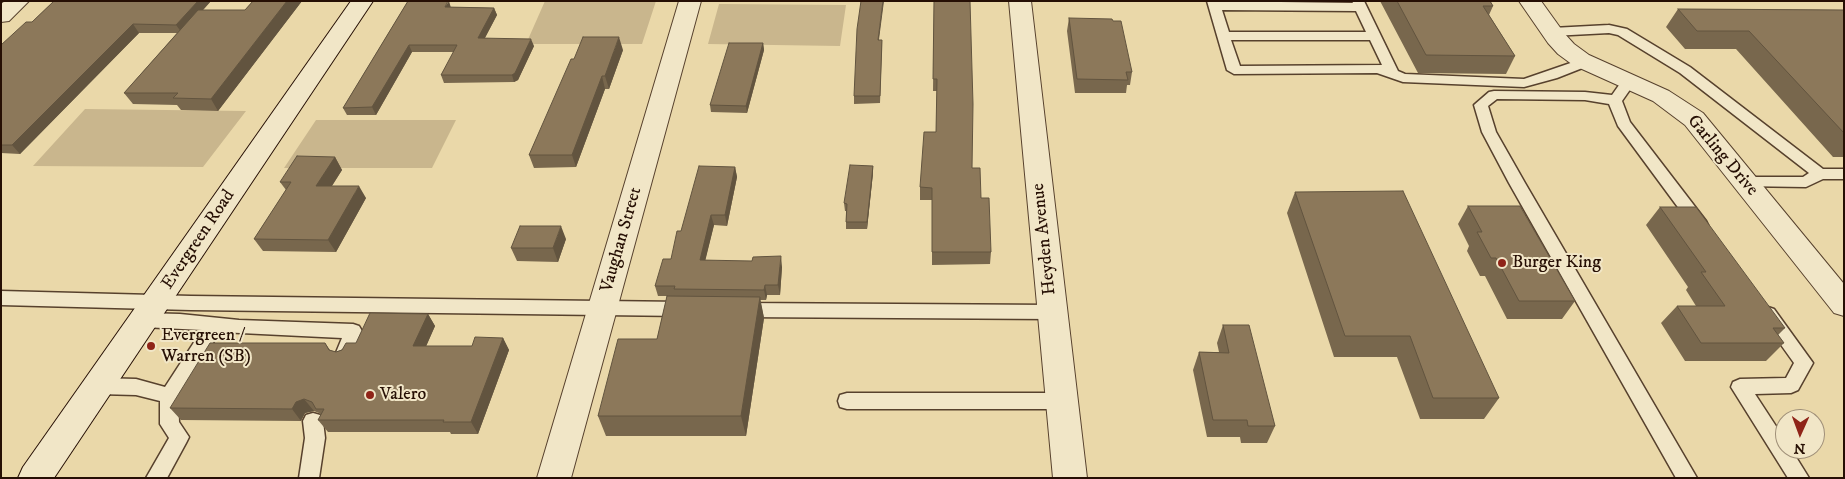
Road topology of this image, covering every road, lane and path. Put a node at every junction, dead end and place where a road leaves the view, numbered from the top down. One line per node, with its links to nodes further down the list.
1 (18, 1): 8 (street)
2 (362, 1): 27 (street, Evergreen Road)
3 (690, 1): 24 (street, Vaughan Street)
4 (1020, 1): 28 (street, Heyden Avenue)
5 (1530, 1): 9 (street, Garling Drive)
6 (1214, 4): 7 (lane); 10 (lane)
7 (1359, 4): 11 (lane)
8 (1, 16)
9 (1552, 32): 12 (street, Garling Drive); 17 (lane)
10 (1224, 36): 11 (lane); 13 (lane)
11 (1374, 36): 13 (lane)
12 (1585, 62): 15 (lane); 16 (street, Garling Drive)
13 (1393, 75): 14 (lane)
14 (1469, 83): 15 (lane)
15 (1524, 83)
16 (1622, 91): 19 (street, Garling Drive); 20 (lane); 41 (lane)
17 (1820, 174): 18 (lane); 19 (lane)
18 (1844, 174)
19 (1744, 182): 23 (street, Garling Drive)
20 (1708, 235)
21 (1, 298): 27 (lane)
22 (1756, 299): 42 (lane)
23 (1844, 305)
24 (602, 309): 25 (lane); 27 (lane); 39 (street, Vaughan Street)
25 (705, 309)
26 (725, 310): 28 (lane)
27 (149, 311): 29 (lane); 31 (street, Evergreen Road)
28 (1053, 312): 34 (street, Heyden Avenue)
29 (216, 324): 30 (lane); 32 (lane)
30 (344, 355)
31 (98, 386): 32 (lane); 36 (street, Evergreen Road)
32 (169, 396): 37 (lane)
33 (847, 401): 34 (lane)
34 (1062, 401): 40 (street, Heyden Avenue)
35 (313, 421): 38 (lane)
36 (35, 478)
37 (156, 478)
38 (309, 478)
39 (554, 478)
40 (1070, 478)
41 (1687, 478)
42 (1799, 478)

